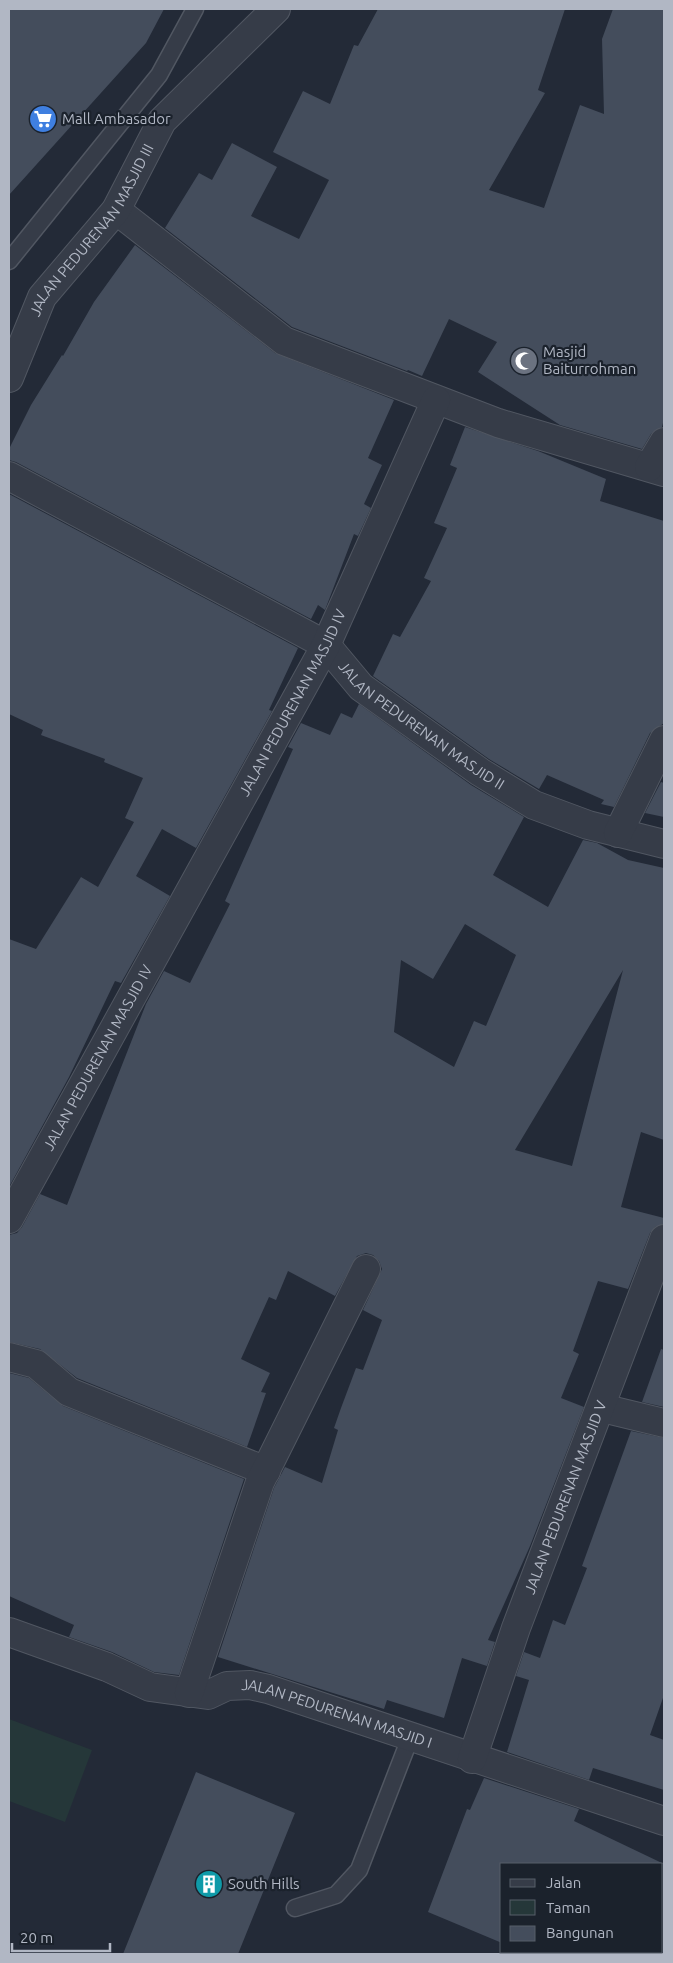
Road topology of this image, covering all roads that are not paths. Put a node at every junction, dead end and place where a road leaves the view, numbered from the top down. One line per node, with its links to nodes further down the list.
1 (195, 9): 4 (lane)
2 (276, 9): 3 (street, JALAN PEDURENAN MASJID III)
3 (116, 210): 5 (street, JALAN PEDURENAN MASJID III); 6 (street)
4 (9, 261)
5 (9, 378)
6 (436, 400): 8 (street); 10 (street, JALAN PEDURENAN MASJID IV)
7 (664, 442): 8 (street)
8 (657, 469)
9 (9, 476): 10 (street, JALAN PEDURENAN MASJID II)
10 (326, 645): 12 (street, JALAN PEDURENAN MASJID II); 14 (street, JALAN PEDURENAN MASJID IV)
11 (664, 740): 12 (street)
12 (618, 833): 13 (street, JALAN PEDURENAN MASJID II)
13 (664, 844)
14 (9, 1219)
15 (664, 1239): 18 (street, JALAN PEDURENAN MASJID V)
16 (366, 1269): 20 (street)
17 (9, 1357): 20 (street)
18 (602, 1408): 19 (street); 24 (street, JALAN PEDURENAN MASJID V)
19 (664, 1423)
20 (266, 1471): 22 (street)
21 (9, 1632): 22 (street, JALAN PEDURENAN MASJID I)
22 (189, 1694): 23 (street, JALAN PEDURENAN MASJID I)
23 (410, 1738): 24 (street, JALAN PEDURENAN MASJID I); 26 (lane)
24 (472, 1759): 25 (street, JALAN PEDURENAN MASJID I)
25 (664, 1821)
26 (295, 1908)

